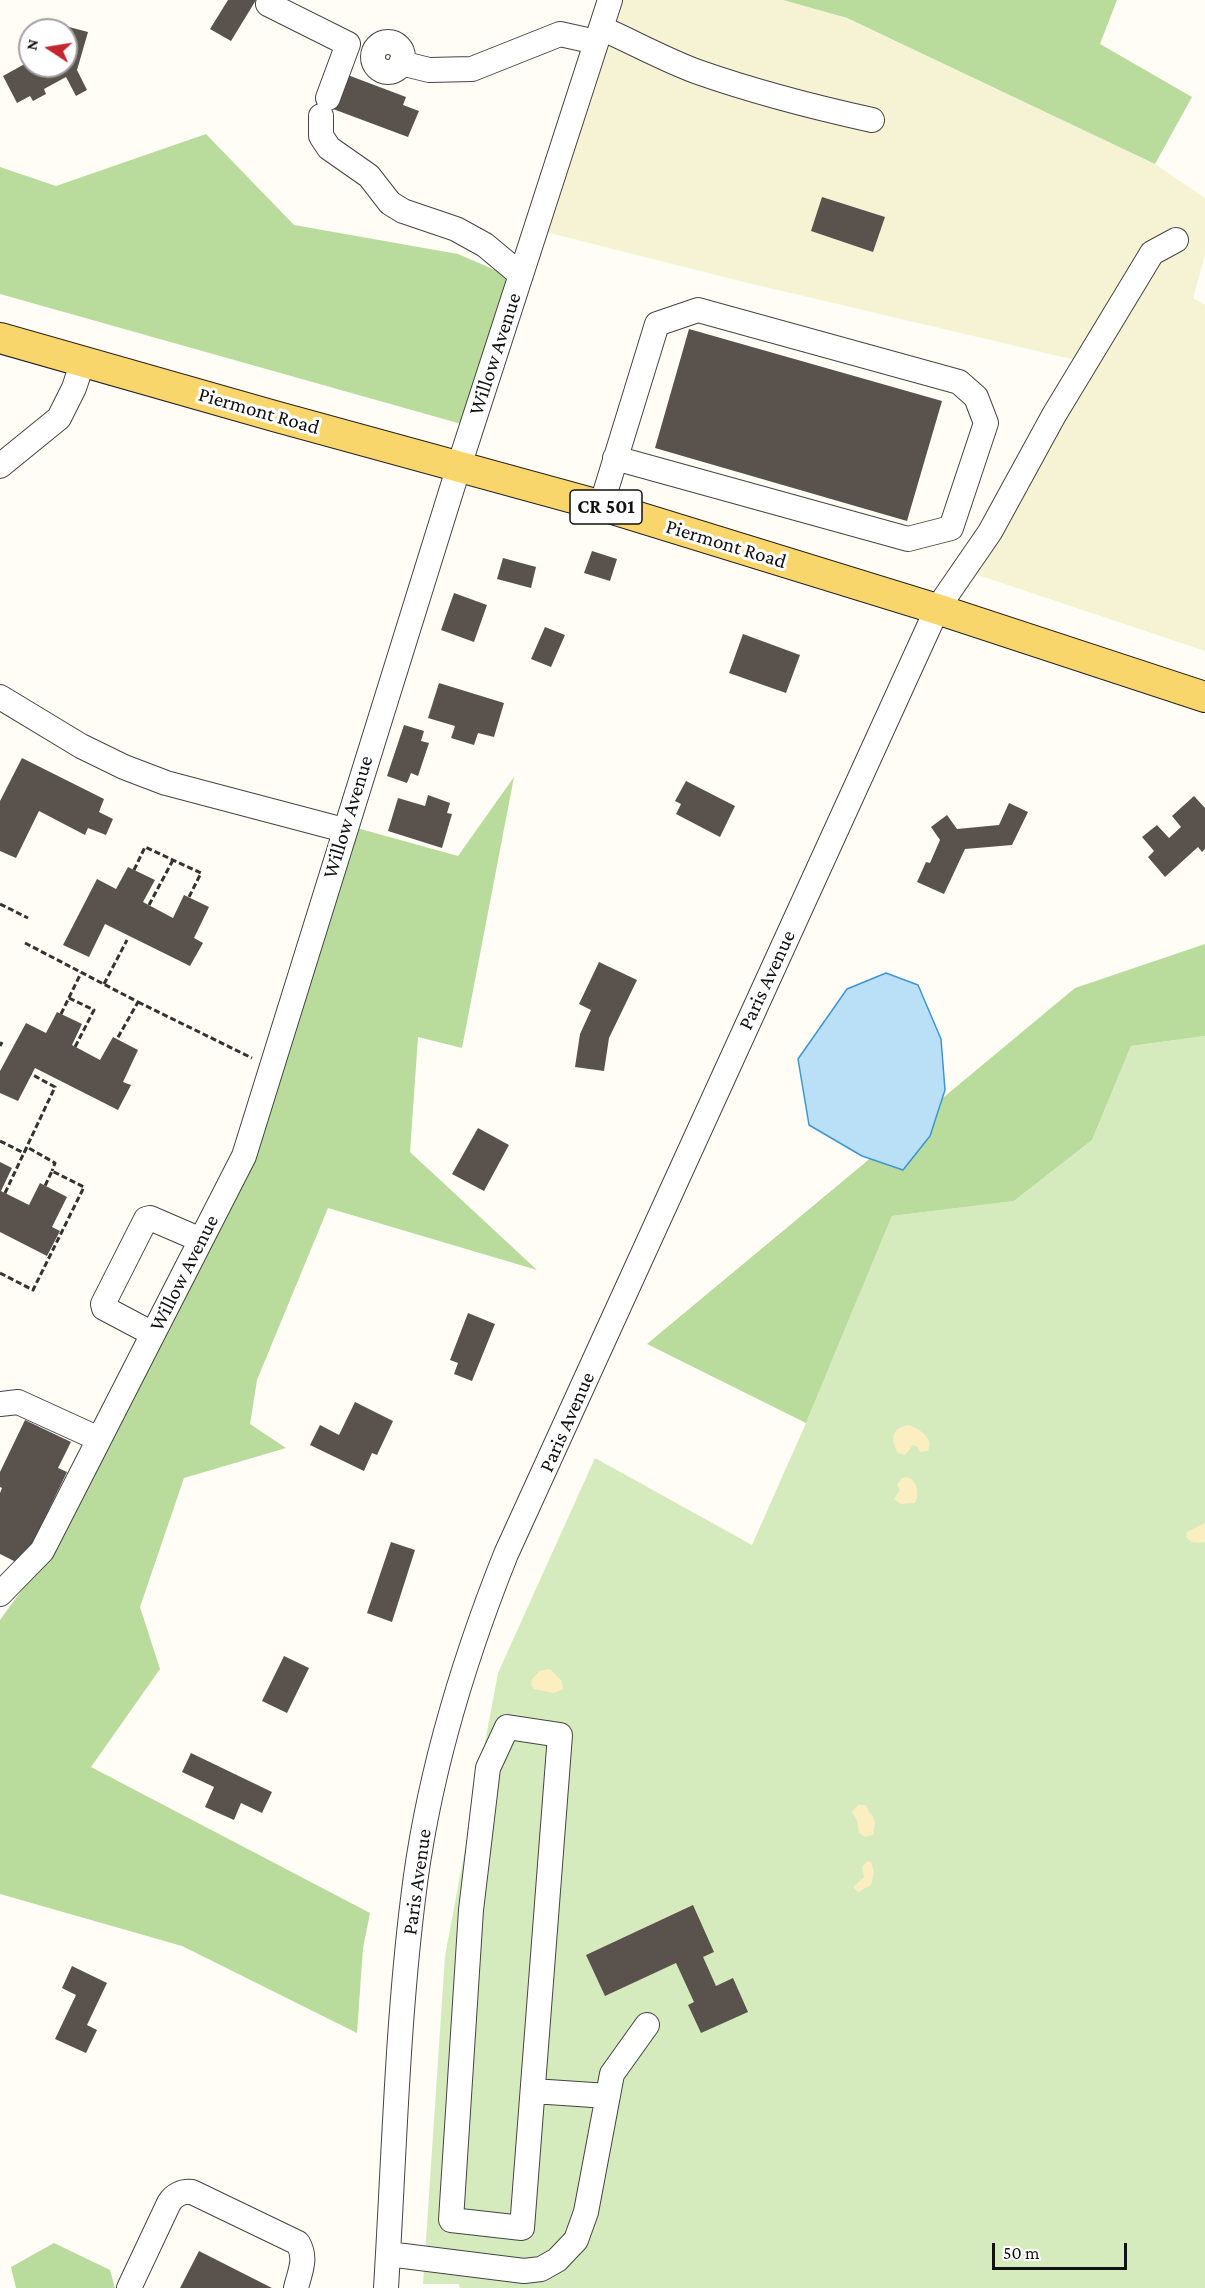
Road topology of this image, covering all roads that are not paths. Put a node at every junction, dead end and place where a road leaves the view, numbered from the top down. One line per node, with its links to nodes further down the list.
1 (610, 0): 3 (street, Willow Avenue)
2 (268, 4): 4 (street)
3 (599, 35): 4 (street); 5 (street); 7 (street, Willow Avenue)
4 (348, 44): 7 (street)
5 (872, 120)
6 (1176, 240): 14 (street, Paris Avenue)
7 (521, 274): 12 (street, Willow Avenue)
8 (0, 338): 9 (main road, Piermont Road / CR 501)
9 (83, 362): 11 (street); 12 (main road, Piermont Road / CR 501)
10 (615, 458): 10 (street); 13 (street)
11 (0, 466)
12 (459, 466): 13 (main road, Piermont Road / CR 501); 17 (street, Willow Avenue)
13 (601, 506): 14 (main road, Piermont Road / CR 501)
14 (937, 609): 16 (main road, Piermont Road / CR 501); 26 (street, Paris Avenue)
15 (0, 696): 17 (street)
16 (1205, 697)
17 (344, 830): 18 (street, Willow Avenue)
18 (201, 1240): 19 (street, Willow Avenue); 19 (street)
19 (153, 1334): 21 (street, Willow Avenue)
20 (0, 1404): 21 (street)
21 (99, 1439): 22 (street, Willow Avenue)
22 (0, 1594)
23 (646, 2025): 25 (street)
24 (533, 2091): 24 (street); 25 (street)
25 (608, 2096): 26 (street)
26 (388, 2254): 29 (street, Paris Avenue)
27 (129, 2288): 28 (street)
28 (296, 2288)
29 (386, 2288)

